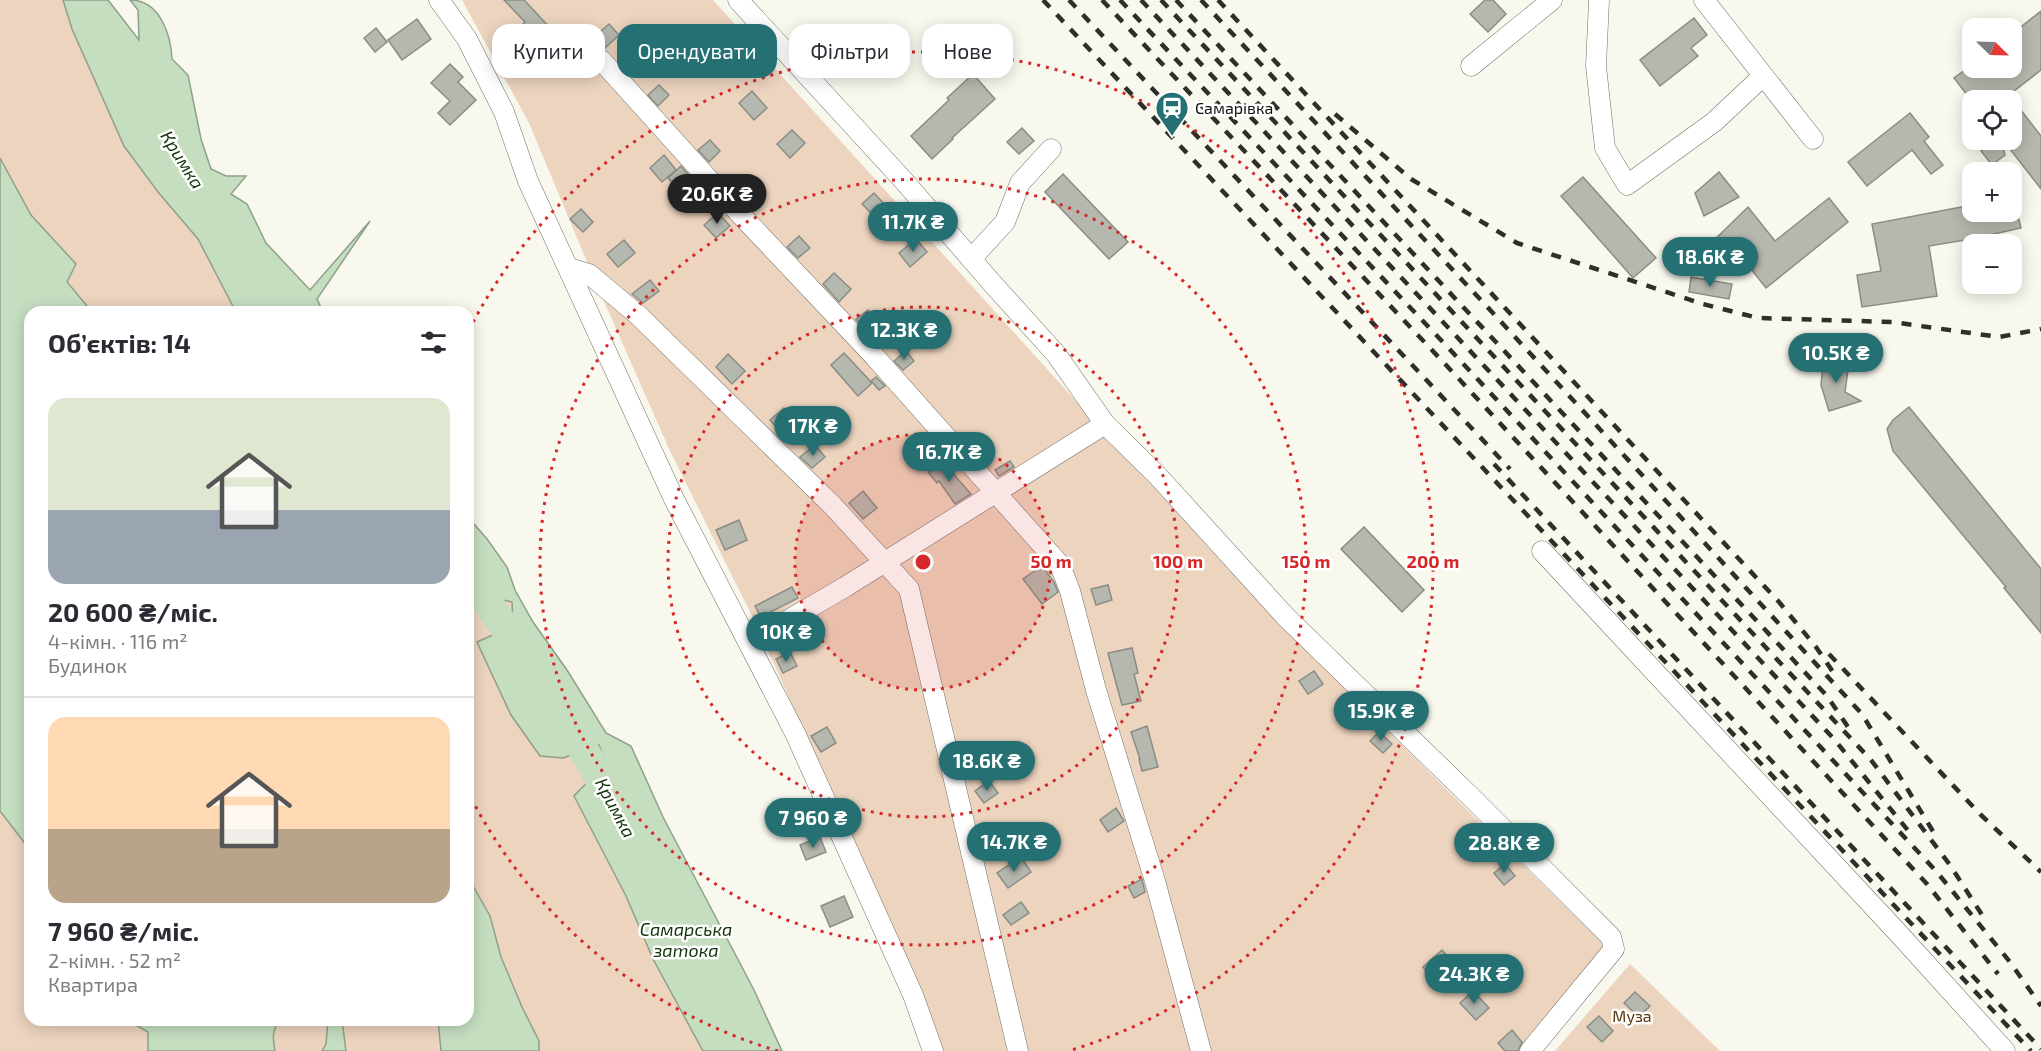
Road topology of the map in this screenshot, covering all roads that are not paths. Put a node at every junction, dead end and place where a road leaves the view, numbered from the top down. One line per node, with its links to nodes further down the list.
1 (439, 0): 12 (street)
2 (738, 0): 11 (street)
3 (1599, 0): 8 (street)
4 (1704, 0): 8 (street)
5 (1544, 2): 7 (street)
6 (605, 64): 14 (street)
7 (1471, 66)
8 (1763, 76): 9 (street)
9 (1813, 139)
10 (1051, 149): 11 (street)
11 (971, 260): 13 (street)
12 (569, 268): 16 (street); 17 (street)
13 (1105, 424): 14 (street); 21 (street)
14 (997, 492): 16 (street); 20 (street)
15 (1542, 551): 22 (street)
16 (885, 562): 17 (street); 19 (street)
17 (746, 637): 18 (street)
18 (933, 1051)
19 (1017, 1051)
20 (1201, 1051)
21 (1530, 1051)
22 (2005, 1051)

